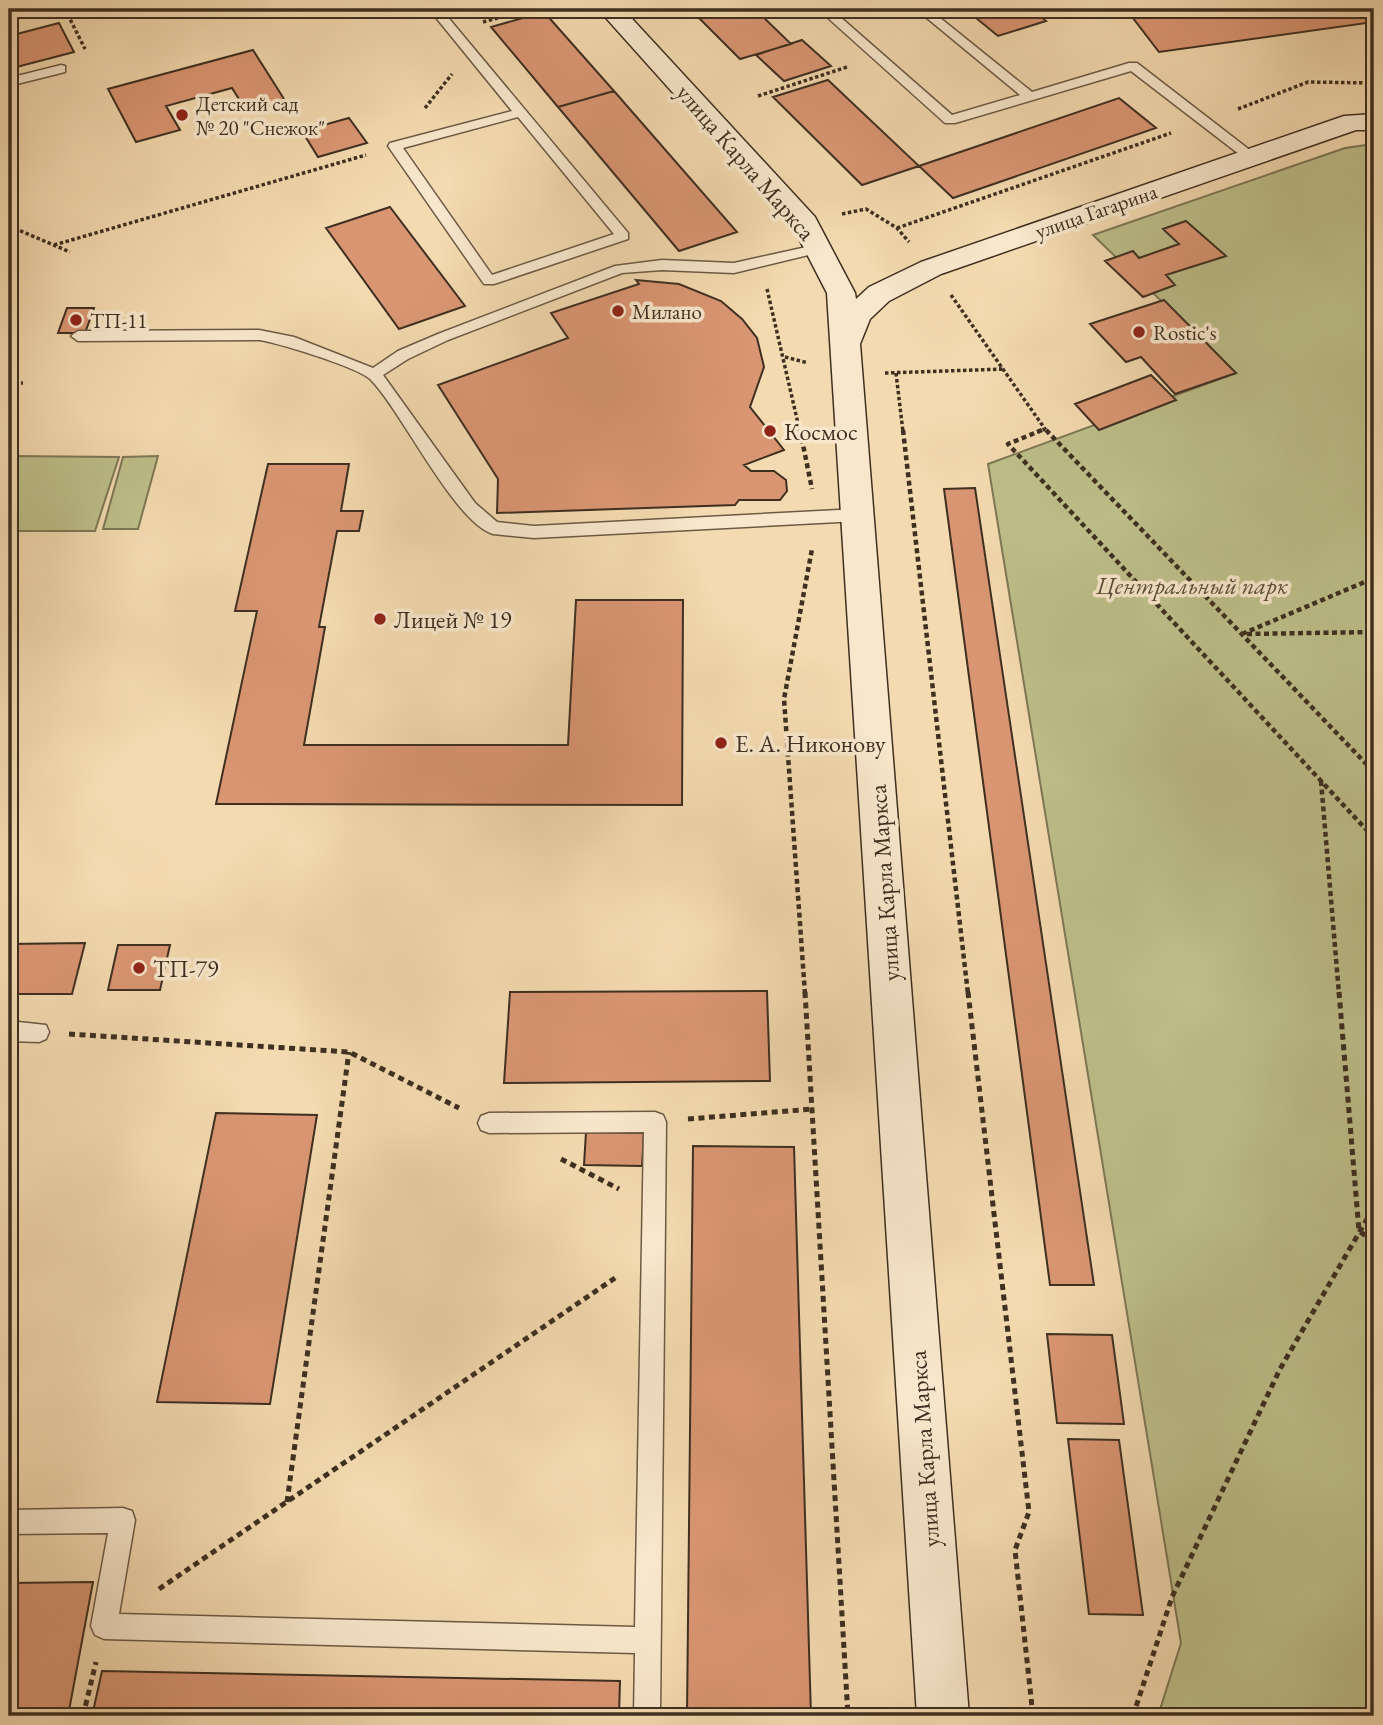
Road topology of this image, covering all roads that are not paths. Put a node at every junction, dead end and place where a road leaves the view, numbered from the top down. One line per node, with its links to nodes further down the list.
1 (435, 9): 8 (lane)
2 (610, 9): 11 (main road, улица Карла Маркса)
3 (824, 9): 7 (lane)
4 (922, 9): 7 (lane)
5 (61, 69): 6 (lane)
6 (9, 82)
7 (1029, 96): 10 (lane)
8 (519, 113): 8 (lane)
9 (1374, 122): 10 (main road, улица Гагарина)
10 (1253, 158): 13 (main road, улица Гагарина)
11 (820, 248): 13 (main road, улица Карла Маркса); 14 (lane)
12 (78, 336): 14 (lane)
13 (847, 359): 15 (main road, улица Карла Маркса)
14 (374, 374): 15 (lane)
15 (858, 514): 22 (main road, улица Карла Маркса)
16 (9, 1031): 17 (lane)
17 (39, 1032)
18 (489, 1123): 20 (lane)
19 (9, 1522): 20 (lane)
20 (648, 1640): 21 (lane)
21 (646, 1716)
22 (943, 1716)

